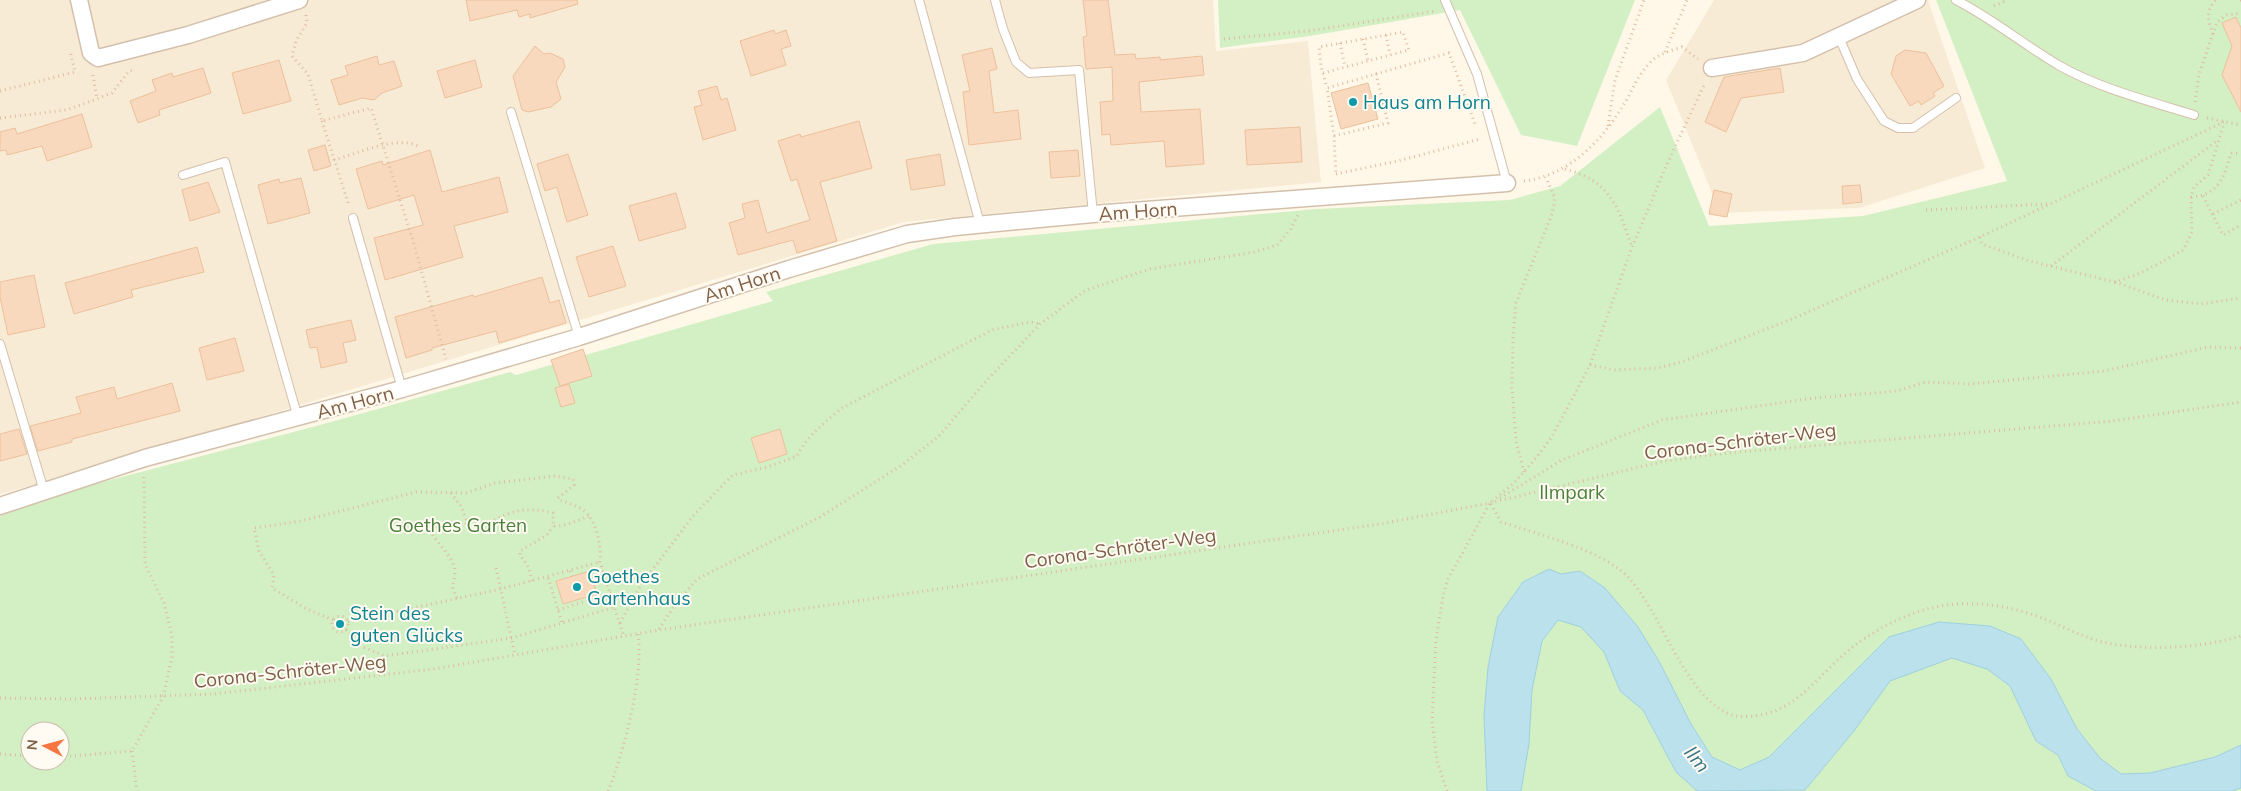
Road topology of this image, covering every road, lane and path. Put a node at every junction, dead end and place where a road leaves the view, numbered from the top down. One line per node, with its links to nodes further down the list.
1 (79, 0): 10 (street)
2 (919, 0): 58 (lane)
3 (995, 0): 55 (lane)
4 (1644, 0): 36 (path)
5 (1687, 0): 19 (path)
6 (1917, 0): 15 (street)
7 (1956, 0): 31 (lane)
8 (2216, 0): 13 (path)
9 (1446, 3): 14 (path); 47 (lane)
10 (302, 4): 33 (path)
11 (2241, 13): 13 (path)
12 (1386, 35): 16 (path); 20 (path); 20 (path)
13 (2213, 35): 31 (path)
14 (1224, 38)
15 (1839, 38): 24 (street); 29 (lane)
16 (1363, 39): 17 (path); 21 (path)
17 (1340, 43): 22 (path); 25 (path)
18 (69, 45): 28 (path)
19 (1665, 52): 24 (path); 36 (path)
20 (1390, 55): 21 (path)
21 (1368, 61): 22 (path)
22 (1345, 67): 25 (path)
23 (137, 68): 32 (path)
24 (1712, 68): 61 (path)
25 (1323, 73): 27 (path)
26 (1376, 74): 27 (path); 37 (path); 44 (path)
27 (1327, 88): 37 (path)
28 (0, 91)
29 (1956, 98)
30 (511, 112): 66 (lane)
31 (2194, 115): 34 (path)
32 (0, 118)
33 (322, 121): 39 (path); 42 (path)
34 (2224, 122): 35 (path); 38 (path); 53 (path)
35 (2241, 125)
36 (1608, 128): 43 (path)
37 (1334, 136): 44 (path)
38 (2219, 139): 50 (path); 62 (path)
39 (383, 145): 40 (path); 42 (path); 70 (path)
40 (419, 148)
41 (2241, 154): 49 (path)
42 (334, 160): 57 (path)
43 (1565, 168): 46 (path); 61 (path)
44 (1336, 174): 48 (path)
45 (183, 175): 73 (lane)
46 (1546, 177): 47 (path); 75 (path)
47 (1507, 183): 48 (street, Am Horn)
48 (1338, 196): 51 (street, Am Horn)
49 (2203, 196): 50 (path); 56 (path)
50 (2190, 197): 63 (path)
51 (1302, 199): 55 (street, Am Horn); 65 (path)
52 (2241, 200): 56 (path)
53 (2052, 204): 54 (path); 60 (path)
54 (1926, 210)
55 (1093, 214): 58 (street, Am Horn)
56 (2212, 214): 59 (path)
57 (353, 218): 71 (lane)
58 (980, 224): 66 (street, Am Horn)
59 (2241, 225)
60 (1980, 237): 62 (path); 69 (path)
61 (1632, 247): 69 (path)
62 (2051, 266): 63 (path)
63 (2115, 282): 64 (path)
64 (2241, 298)
65 (1040, 324): 97 (path); 99 (path)
66 (579, 337): 70 (street, Am Horn)
67 (0, 344): 76 (lane)
68 (2241, 348): 78 (path)
69 (1590, 365): 75 (path)
70 (450, 375): 71 (street, Am Horn)
71 (402, 389): 73 (street, Am Horn)
72 (2241, 402): 78 (path, Corona-Schröter-Weg)
73 (298, 418): 74 (street, Am Horn)
74 (145, 458): 76 (street, Am Horn); 105 (path)
75 (1524, 473): 78 (path)
76 (44, 491): 79 (street, Am Horn)
77 (450, 492): 80 (path); 81 (path); 94 (path)
78 (1490, 503): 99 (path, Corona-Schröter-Weg); 101 (path); 113 (path)
79 (0, 506)
80 (589, 516): 82 (path); 83 (path)
81 (468, 524): 82 (path); 91 (path)
82 (552, 526): 88 (path)
83 (600, 562): 85 (path); 90 (path)
84 (496, 568): 89 (path)
85 (570, 571): 86 (path); 87 (path)
86 (572, 576)
87 (548, 578): 88 (path); 93 (path)
88 (532, 581): 89 (path)
89 (501, 589): 91 (path); 103 (path)
90 (610, 593): 92 (path); 93 (path)
91 (457, 598): 95 (path)
92 (615, 607): 96 (path); 97 (path)
93 (558, 610): 96 (path)
94 (333, 620): 95 (path); 98 (path)
95 (348, 622): 98 (path)
96 (562, 622): 103 (path)
97 (620, 623): 102 (path)
98 (346, 630): 103 (path)
99 (659, 630): 100 (path, Corona-Schröter-Weg)
100 (638, 634): 102 (path, Corona-Schröter-Weg); 112 (path)
101 (2241, 636)
102 (624, 637): 104 (path, Corona-Schröter-Weg)
103 (512, 638): 104 (path)
104 (515, 655): 105 (path, Corona-Schröter-Weg)
105 (163, 697): 106 (path, Corona-Schröter-Weg); 107 (path)
106 (0, 698)
107 (132, 751): 110 (path); 111 (path)
108 (0, 754): 109 (path)
109 (20, 755)
110 (70, 756)
111 (137, 791)
112 (608, 791)
113 (1447, 791)

